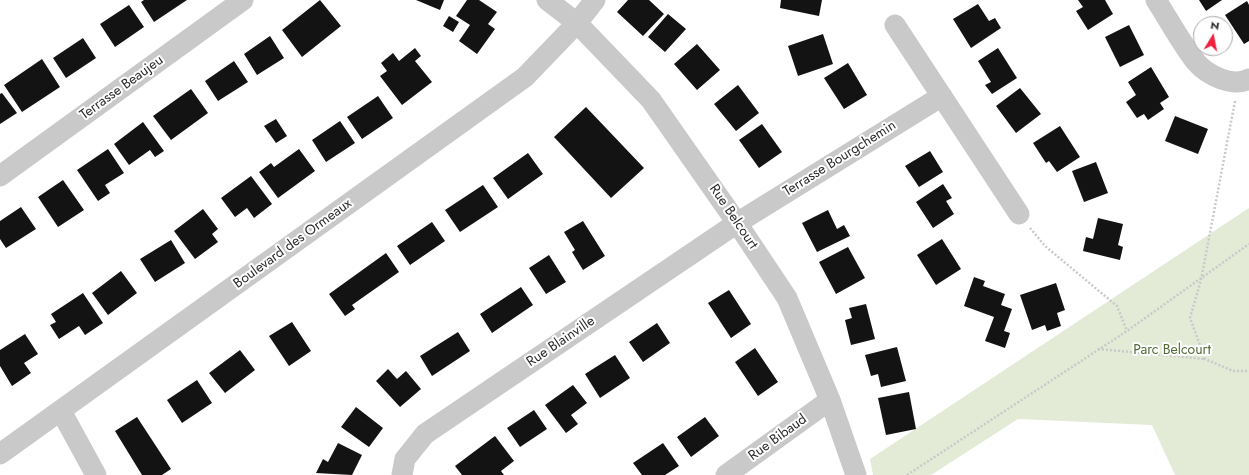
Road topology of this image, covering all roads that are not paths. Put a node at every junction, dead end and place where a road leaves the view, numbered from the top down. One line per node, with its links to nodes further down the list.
1 (243, 0): 9 (street, Terrasse Beaujeu)
2 (547, 0): 5 (street, Rue Belcourt)
3 (596, 0): 5 (street, Boulevard des Ormeaux)
4 (1156, 0): 7 (street)
5 (577, 23): 11 (street, Rue Belcourt); 13 (street, Boulevard des Ormeaux)
6 (895, 25): 8 (street)
7 (1244, 80)
8 (942, 96): 10 (street); 11 (street, Terrasse Bourgchemin)
9 (0, 176)
10 (1019, 214)
11 (737, 223): 12 (street, Rue Belcourt); 16 (street, Rue Blainville)
12 (830, 400): 17 (street, Rue Bibaud); 18 (street, Rue Belcourt)
13 (61, 411): 14 (street, Boulevard des Ormeaux); 15 (street)
14 (0, 454)
15 (96, 475)
16 (402, 475)
17 (726, 475)
18 (856, 475)

